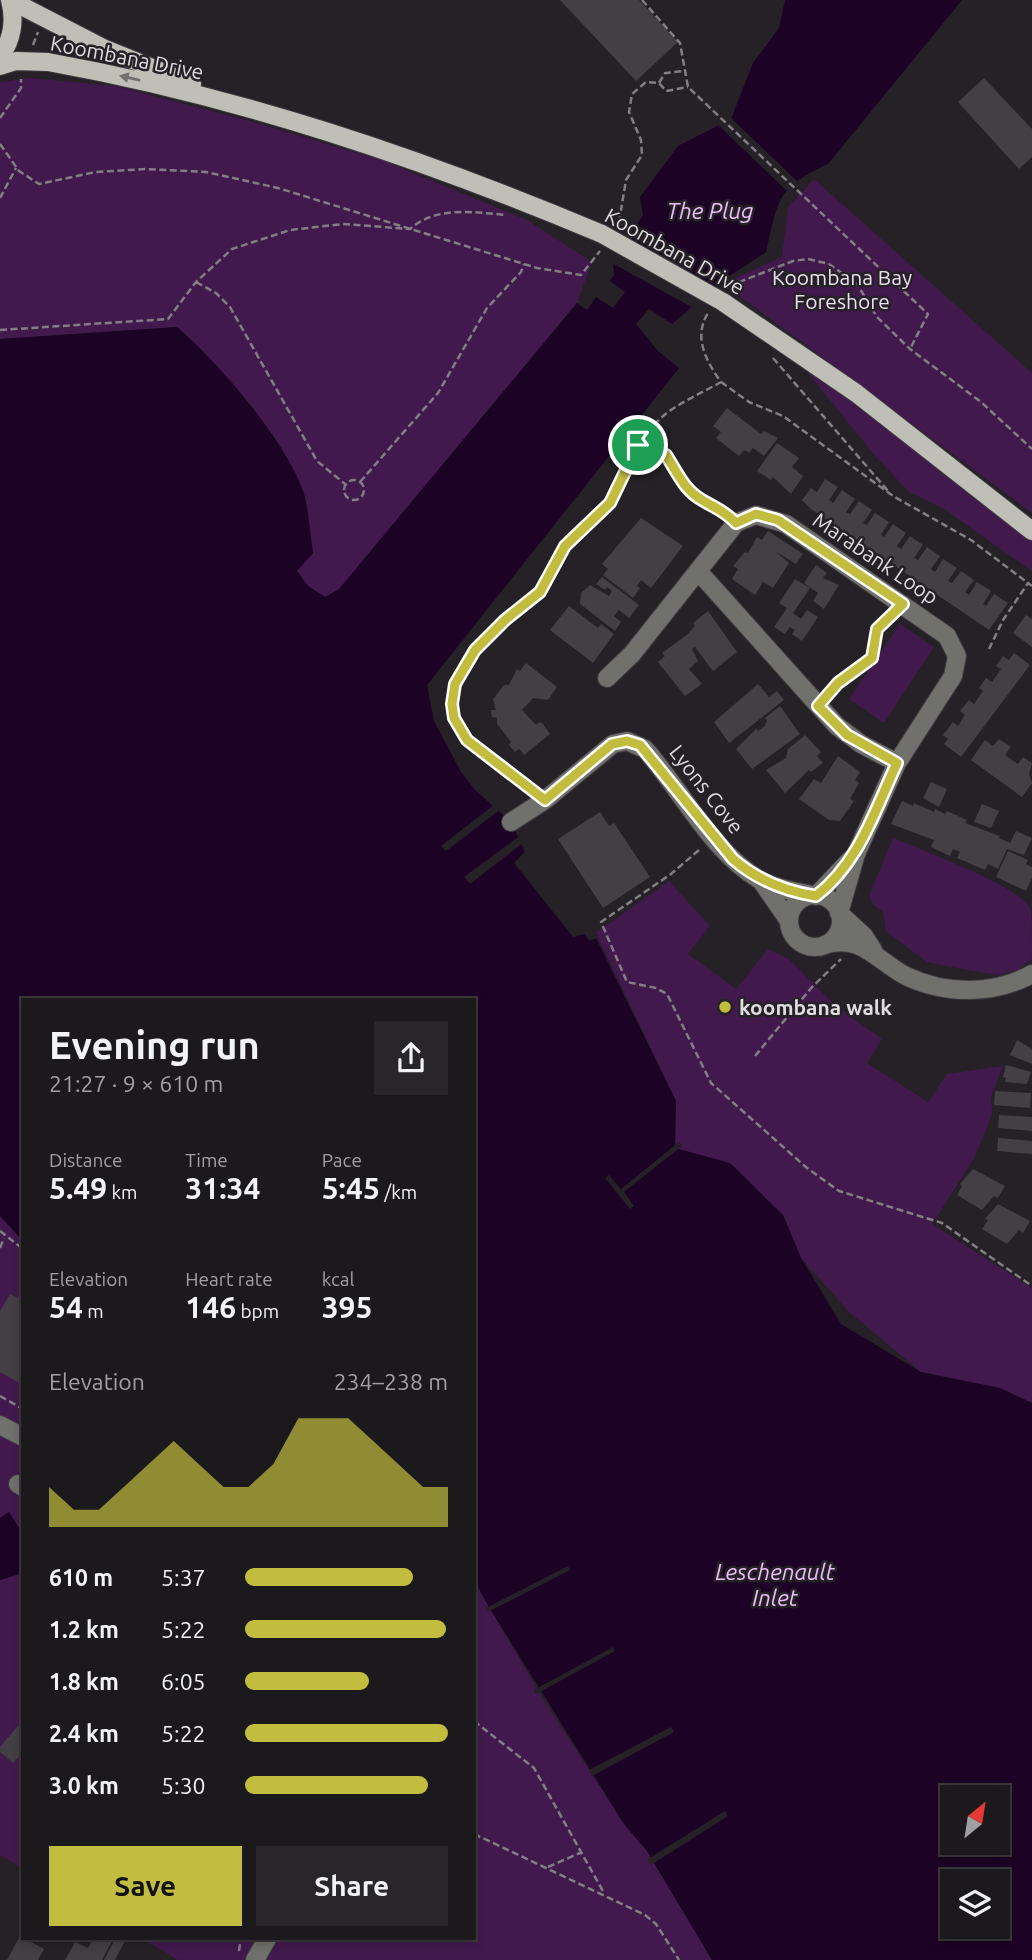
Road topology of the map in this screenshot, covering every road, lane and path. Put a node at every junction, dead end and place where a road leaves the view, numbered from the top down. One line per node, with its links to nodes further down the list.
1 (10, 0): 3 (main road); 9 (main road, Koombana Drive)
2 (642, 0): 6 (path)
3 (0, 56)
4 (21, 61): 5 (main road, Koombana Drive); 9 (main road, Koombana Drive, one-way to 4); 10 (path)
5 (0, 66)
6 (684, 71): 7 (path); 8 (path)
7 (659, 83): 8 (path); 16 (path)
8 (688, 87): 21 (path)
9 (244, 105): 16 (main road, Koombana Drive)
10 (0, 118)
11 (0, 144): 12 (path)
12 (16, 167): 13 (path); 15 (path)
13 (0, 198)
14 (518, 216): 15 (path)
15 (410, 229): 17 (path); 18 (path)
16 (607, 237): 17 (path); 19 (main road, Koombana Drive, bridge)
17 (524, 264): 26 (path)
18 (196, 282): 20 (path); 27 (path)
19 (719, 300): 21 (path); 23 (path); 30 (main road, Koombana Drive)
20 (1, 329)
21 (910, 349): 25 (path)
22 (768, 352): 28 (path)
23 (721, 382): 24 (path); 28 (path)
24 (638, 445): 29 (path); 38 (path)
25 (1032, 449)
26 (359, 482): 27 (path); 27 (path)
27 (345, 484)
28 (892, 496): 32 (path)
29 (736, 523): 31 (street); 33 (street, Marabank Loop)
30 (1032, 531)
31 (698, 570): 35 (street); 36 (street)
32 (1030, 585): 34 (path)
33 (903, 604): 36 (path); 37 (street, Marabank Loop)
34 (989, 649)
35 (607, 678)
36 (818, 706): 37 (street)
37 (897, 763): 41 (street, Marabank Loop)
38 (545, 800): 39 (street, Lyons Cove); 40 (street, Lyons Cove)
39 (511, 822)
40 (715, 837): 42 (street, Lyons Cove); 55 (path)
41 (856, 853): 43 (street, Marabank Loop); 44 (street, Marabank Loop)
42 (762, 882): 43 (street, Lyons Cove); 45 (street, Lyons Cove)
43 (814, 896): 44 (street); 45 (street)
44 (839, 914): 46 (street); 47 (street)
45 (789, 921): 46 (street)
46 (824, 945): 47 (street)
47 (877, 956): 49 (street)
48 (841, 959): 50 (path)
49 (1032, 974)
50 (755, 1056)
51 (0, 1231): 52 (path)
52 (5, 1237): 53 (path); 54 (path)
53 (21, 1247)
54 (0, 1248)
55 (1032, 1286)
56 (0, 1396): 57 (path)
57 (21, 1408)
58 (0, 1424): 59 (street)
59 (21, 1436)
60 (476, 1723): 62 (path)
61 (476, 1835): 63 (path)
62 (582, 1852): 63 (path); 64 (path)
63 (548, 1867): 64 (path)
64 (604, 1894): 69 (path)
65 (240, 1940): 67 (path)
66 (266, 1940): 68 (street)
67 (237, 1960)
68 (255, 1960)
69 (679, 1960)

